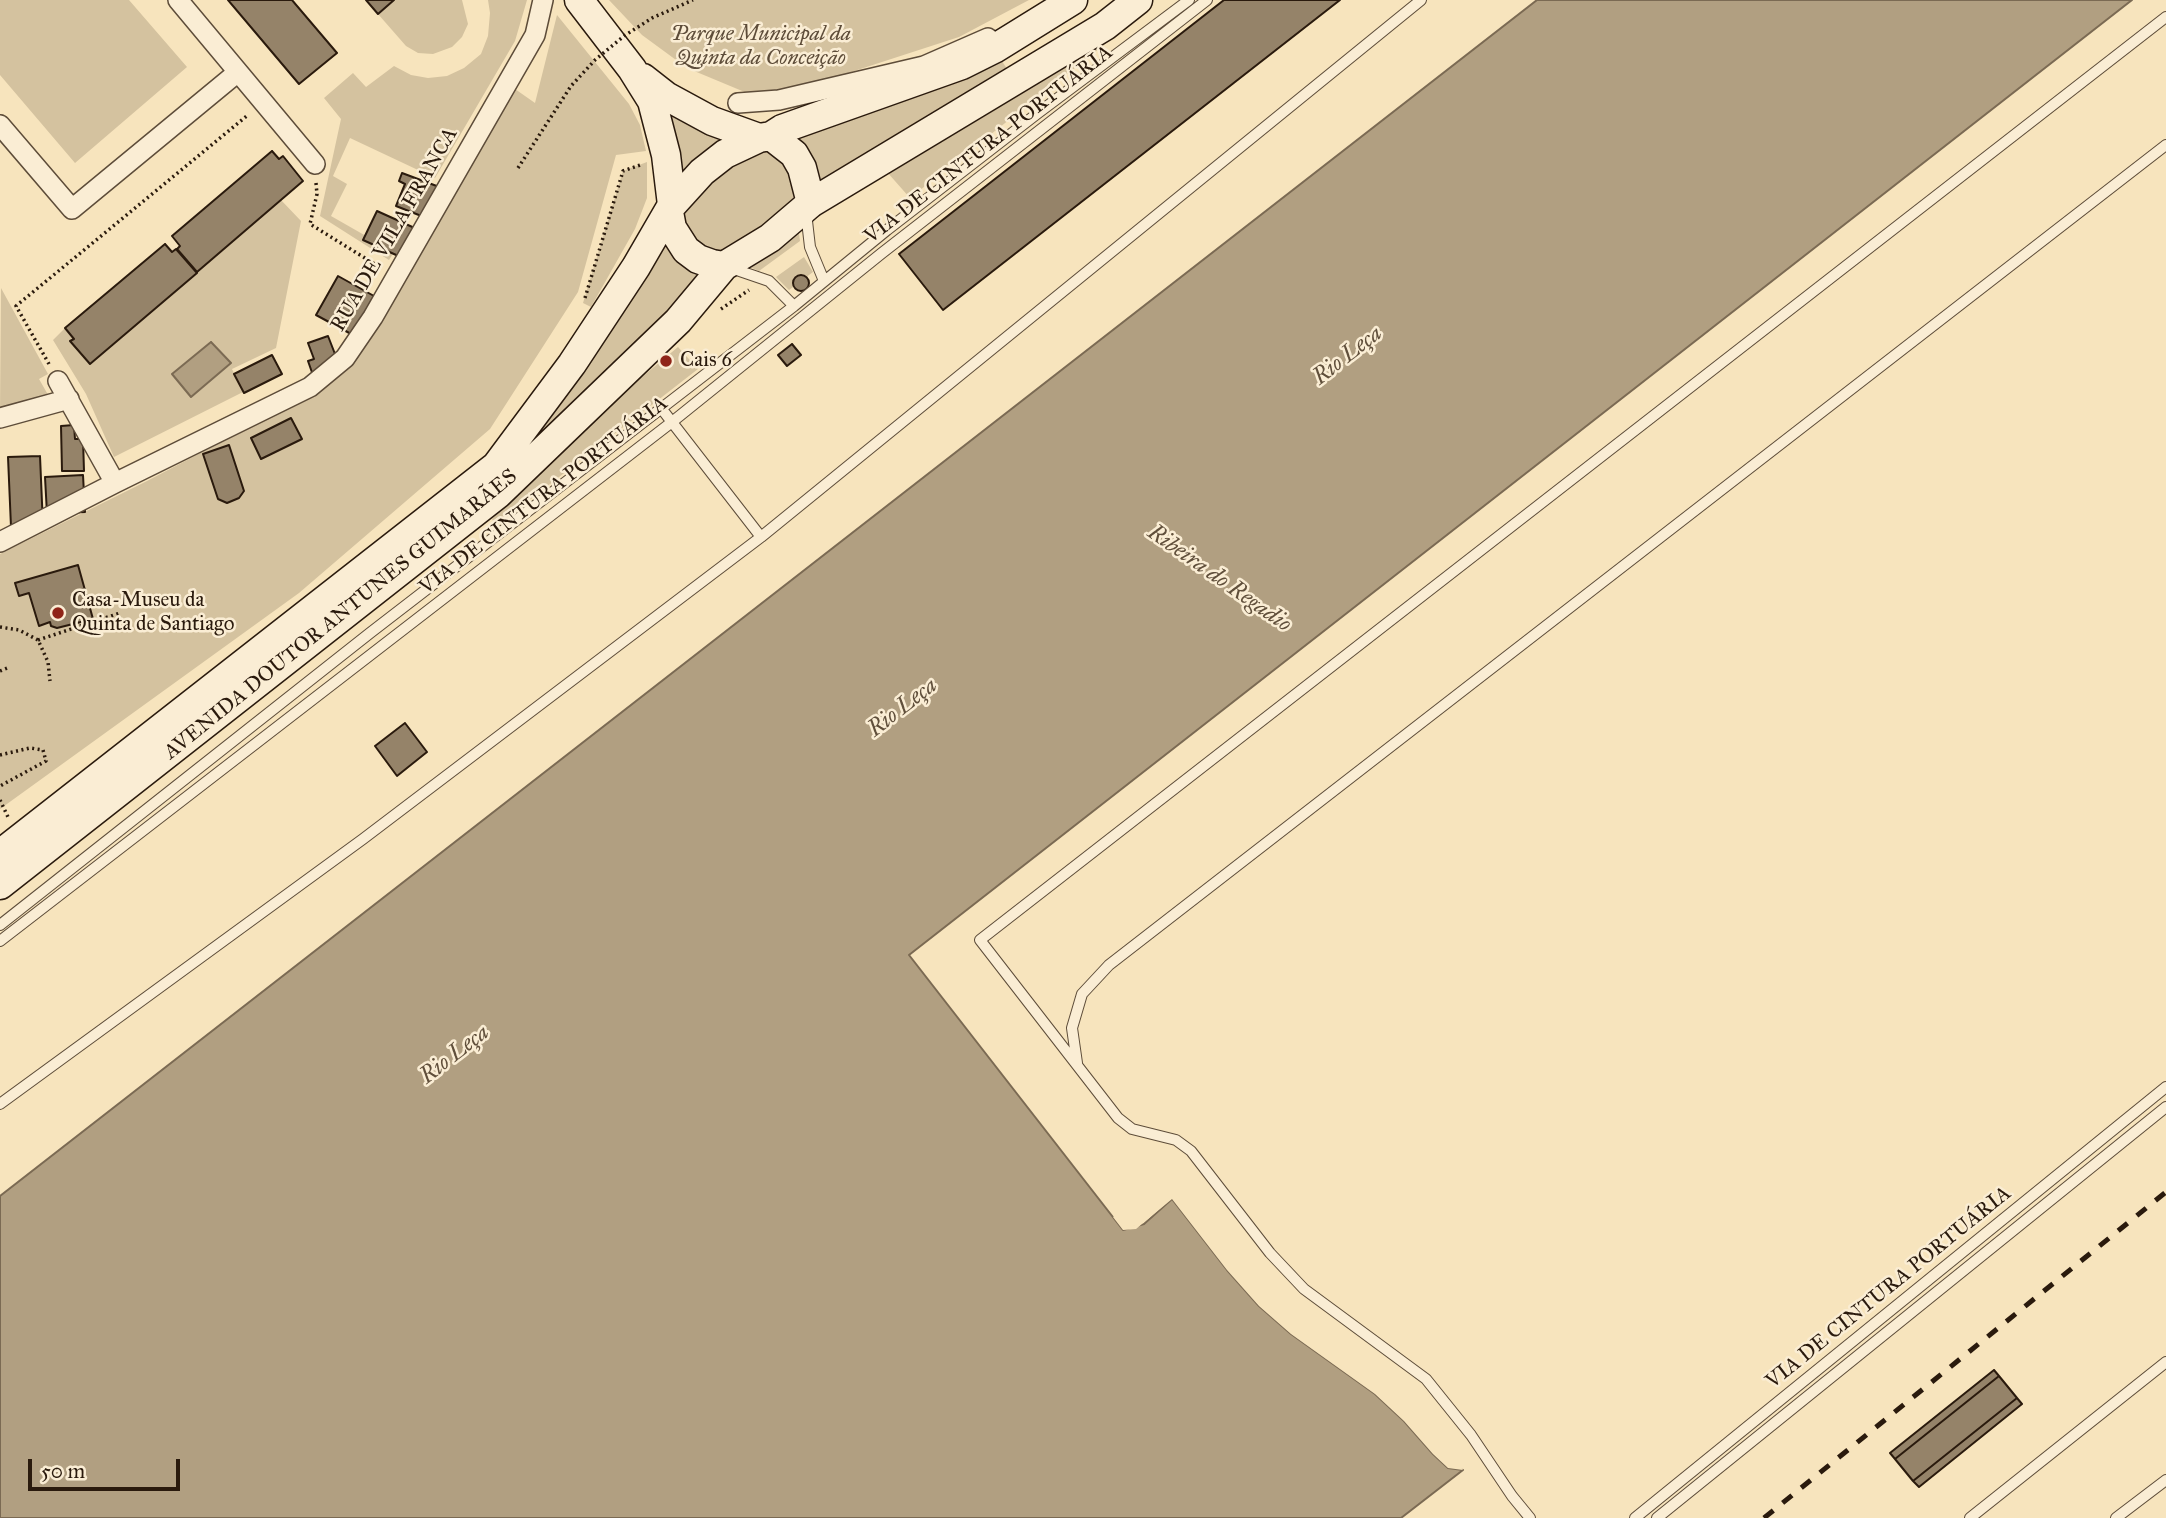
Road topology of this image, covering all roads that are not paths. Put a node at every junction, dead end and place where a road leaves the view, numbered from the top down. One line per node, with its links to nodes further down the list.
1 (177, 0): 12 (street)
2 (579, 0): 11 (main road)
3 (1053, 0): 13 (street)
4 (1073, 0): 15 (main road, AVENIDA DOUTOR ANTUNES GUIMARÃES)
5 (1138, 0): 18 (main road, AVENIDA DOUTOR ANTUNES GUIMARÃES)
6 (1189, 0): 21 (lane, VIA DE CINTURA PORTUÁRIA)
7 (1208, 0): 27 (lane, VIA DE CINTURA PORTUÁRIA)
8 (1421, 0): 29 (lane)
9 (543, 1): 28 (street, RUA DE VILA FRANCA)
10 (2166, 17): 35 (lane)
11 (632, 69): 15 (main road); 19 (main road)
12 (238, 72): 14 (street); 17 (street)
13 (738, 103)
14 (0, 125)
15 (765, 137): 18 (main road); 19 (main road, AVENIDA DOUTOR ANTUNES GUIMARÃES)
16 (2166, 145): 35 (lane)
17 (315, 164)
18 (811, 203): 20 (main road, AVENIDA DOUTOR ANTUNES GUIMARÃES); 21 (lane)
19 (671, 208): 20 (main road); 31 (main road, AVENIDA DOUTOR ANTUNES GUIMARÃES)
20 (724, 266): 22 (lane); 32 (main road, AVENIDA DOUTOR ANTUNES GUIMARÃES)
21 (824, 281): 22 (lane, VIA DE CINTURA PORTUÁRIA)
22 (794, 306): 25 (lane, VIA DE CINTURA PORTUÁRIA)
23 (58, 382): 24 (street)
24 (69, 400): 26 (street); 28 (street)
25 (661, 408): 27 (lane); 33 (lane, VIA DE CINTURA PORTUÁRIA)
26 (0, 418)
27 (672, 422): 29 (lane); 34 (lane, VIA DE CINTURA PORTUÁRIA)
28 (115, 483): 30 (street, RUA DE VILA FRANCA)
29 (761, 537): 37 (lane)
30 (0, 542)
31 (0, 853)
32 (0, 885)
33 (0, 925)
34 (0, 941)
35 (1077, 1065): 41 (lane)
36 (2166, 1087): 42 (lane, VIA DE CINTURA PORTUÁRIA)
37 (0, 1104)
38 (2166, 1107): 43 (lane, VIA DE CINTURA PORTUÁRIA)
39 (2166, 1362): 44 (lane)
40 (2166, 1480): 45 (lane)
41 (1530, 1518)
42 (1635, 1518)
43 (1657, 1518)
44 (1970, 1518)
45 (2116, 1518)

